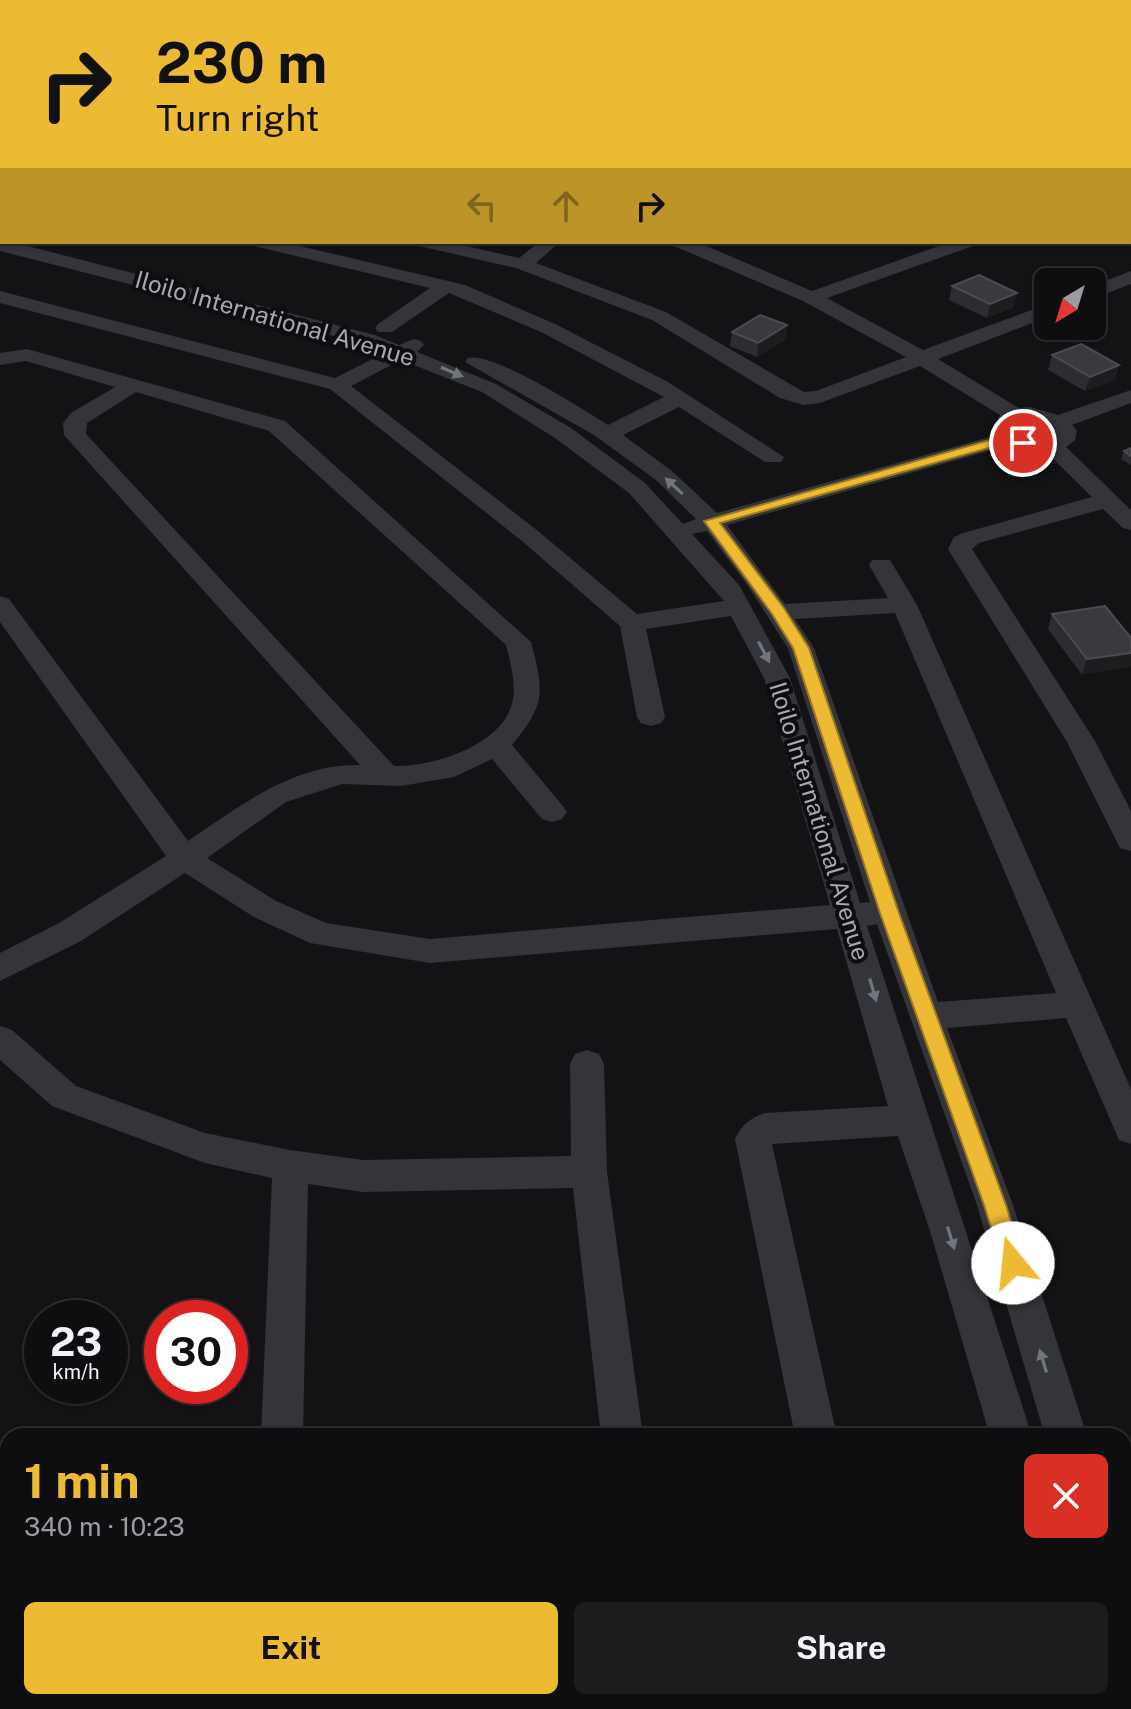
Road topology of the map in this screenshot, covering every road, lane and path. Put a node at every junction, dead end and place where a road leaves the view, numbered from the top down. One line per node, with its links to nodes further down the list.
1 (57, 244): 17 (street, Iloilo International Avenue)
2 (268, 244): 12 (street)
3 (434, 244): 10 (street)
4 (548, 244): 10 (street)
5 (686, 244): 9 (street)
6 (720, 244): 9 (street)
7 (961, 244): 15 (street)
8 (0, 245): 17 (street, Iloilo International Avenue)
9 (702, 250): 15 (street)
10 (522, 264): 18 (street)
11 (1131, 277): 13 (street)
12 (446, 286): 17 (street); 23 (street)
13 (1106, 287)
14 (0, 297): 21 (street)
15 (813, 297): 18 (street)
16 (1034, 315): 18 (street)
17 (404, 340): 21 (street); 26 (street, Iloilo International Avenue); 32 (street, Iloilo International Avenue, one-way to 32)
18 (924, 357): 25 (street)
19 (0, 359): 20 (street)
20 (133, 385): 40 (street); 41 (street)
21 (337, 385): 38 (street)
22 (1131, 396): 24 (street)
23 (680, 398): 26 (street); 28 (street)
24 (1059, 422): 25 (street); 27 (street)
25 (1013, 426): 27 (street); 30 (street)
26 (606, 435): 30 (street, Iloilo International Avenue, one-way to 26)
27 (1052, 445): 29 (street)
28 (773, 457)
29 (1109, 500): 31 (street); 43 (street)
30 (711, 521): 32 (street); 37 (street, Iloilo International Avenue)
31 (1131, 523)
32 (677, 532): 36 (street, Iloilo International Avenue)
33 (881, 565): 35 (street)
34 (0, 604): 44 (street)
35 (904, 605): 37 (street); 48 (street)
36 (739, 607): 38 (street); 46 (street, Iloilo International Avenue, one-way to 46)
37 (779, 612): 45 (street, Iloilo International Avenue)
38 (632, 623): 39 (street)
39 (651, 717)
40 (496, 745): 41 (street); 42 (street)
41 (386, 775): 44 (street)
42 (552, 812)
43 (1131, 840)
44 (185, 858): 46 (street); 47 (street)
45 (889, 913): 46 (street); 49 (street, Iloilo International Avenue)
46 (851, 915): 52 (street, Iloilo International Avenue, one-way to 52)
47 (0, 968)
48 (1079, 1004): 49 (street); 53 (street)
49 (927, 1016): 60 (street, Iloilo International Avenue, one-way to 49)
50 (0, 1040): 54 (street)
51 (587, 1064): 55 (street)
52 (910, 1120): 58 (street); 59 (street, Iloilo International Avenue, one-way to 59)
53 (1131, 1129)
54 (290, 1166): 55 (street); 56 (street)
55 (589, 1172): 57 (street)
56 (282, 1428)
57 (621, 1428)
58 (814, 1428)
59 (1009, 1428)
60 (1064, 1428)

